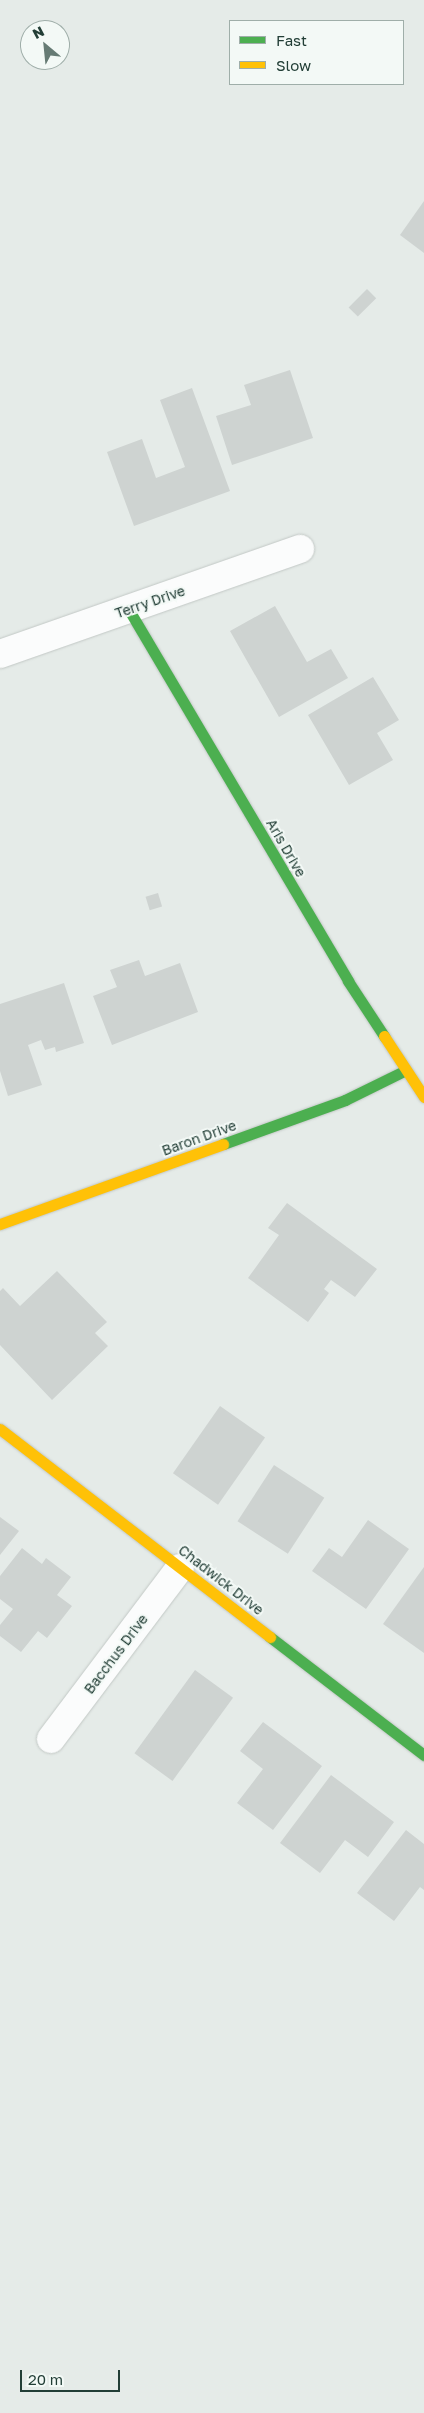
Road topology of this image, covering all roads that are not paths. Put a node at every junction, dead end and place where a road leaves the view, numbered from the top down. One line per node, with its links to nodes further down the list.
1 (300, 549): 2 (street, Terry Drive)
2 (129, 610): 3 (street, Terry Drive); 4 (street, Aris Drive)
3 (0, 654)
4 (404, 1071): 5 (street, Aris Drive); 6 (street, Baron Drive)
5 (424, 1097)
6 (0, 1224)
7 (0, 1429): 8 (street, Chadwick Drive)
8 (180, 1568): 9 (street, Bacchus Drive); 10 (street, Chadwick Drive)
9 (52, 1739)
10 (424, 1755)

